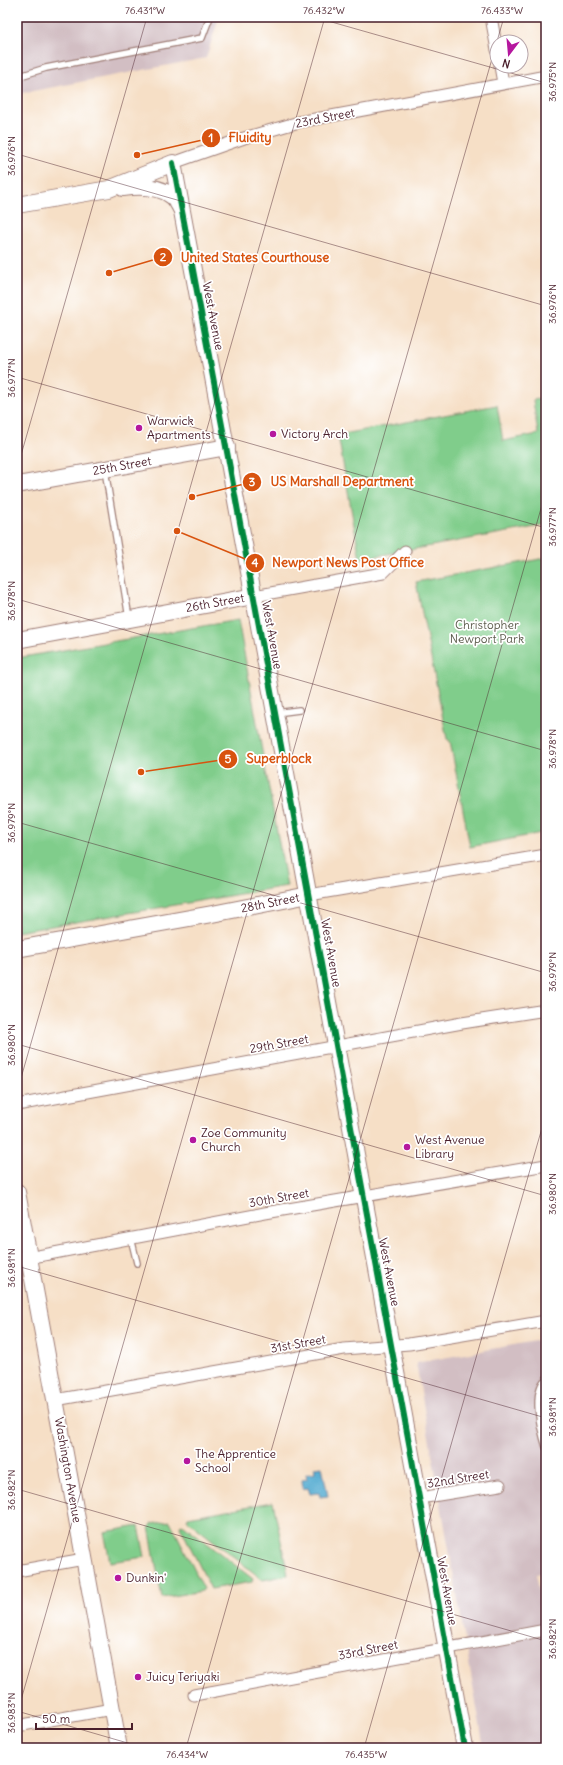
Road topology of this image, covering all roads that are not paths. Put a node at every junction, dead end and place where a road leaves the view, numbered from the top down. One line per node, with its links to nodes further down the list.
1 (210, 17): 6 (lane)
2 (491, 17): 3 (street)
3 (494, 34)
4 (501, 74): 7 (street)
5 (546, 76): 7 (street, 23rd Street)
6 (17, 77)
7 (503, 84): 8 (street, 23rd Street)
8 (173, 163): 9 (street, 23rd Street); 11 (street, West Avenue)
9 (109, 189): 10 (street, 23rd Street); 11 (street)
10 (17, 205)
11 (181, 209): 12 (street, West Avenue)
12 (227, 447): 13 (street, 25th Street); 16 (street, West Avenue)
13 (105, 469): 14 (street, 25th Street); 17 (lane)
14 (17, 485)
15 (405, 551): 16 (street, 26th Street)
16 (254, 596): 17 (street, 26th Street); 20 (street, West Avenue)
17 (129, 618): 18 (street, 26th Street)
18 (17, 640)
19 (299, 710): 20 (lane)
20 (275, 713): 22 (street, West Avenue)
21 (546, 855): 22 (street, 28th Street)
22 (309, 895): 23 (street, 28th Street); 25 (street, West Avenue)
23 (17, 949)
24 (546, 1010): 25 (street, 29th Street)
25 (336, 1046): 26 (street, 29th Street); 29 (street, West Avenue)
26 (17, 1105)
27 (546, 1166): 29 (street, 30th Street)
28 (17, 1192): 31 (street, Washington Avenue)
29 (364, 1196): 30 (street, 30th Street); 34 (street, West Avenue)
30 (131, 1238): 31 (street, 30th Street); 32 (lane)
31 (23, 1259): 36 (street, Washington Avenue)
32 (137, 1264)
33 (546, 1320): 34 (street, 31st Street)
34 (392, 1346): 36 (street, 31st Street); 39 (street, West Avenue)
35 (546, 1378): 37 (lane)
36 (55, 1400): 40 (street, Washington Avenue)
37 (546, 1447)
38 (500, 1485): 39 (street, 32nd Street)
39 (420, 1498): 43 (street, West Avenue)
40 (84, 1559): 41 (street); 45 (street, Washington Avenue)
41 (17, 1571)
42 (546, 1630): 43 (street, 33rd Street)
43 (446, 1648): 44 (street, 33rd Street); 48 (street, West Avenue)
44 (194, 1695)
45 (112, 1709): 46 (street); 47 (street, Washington Avenue)
46 (17, 1726)
47 (119, 1748)
48 (465, 1748)

